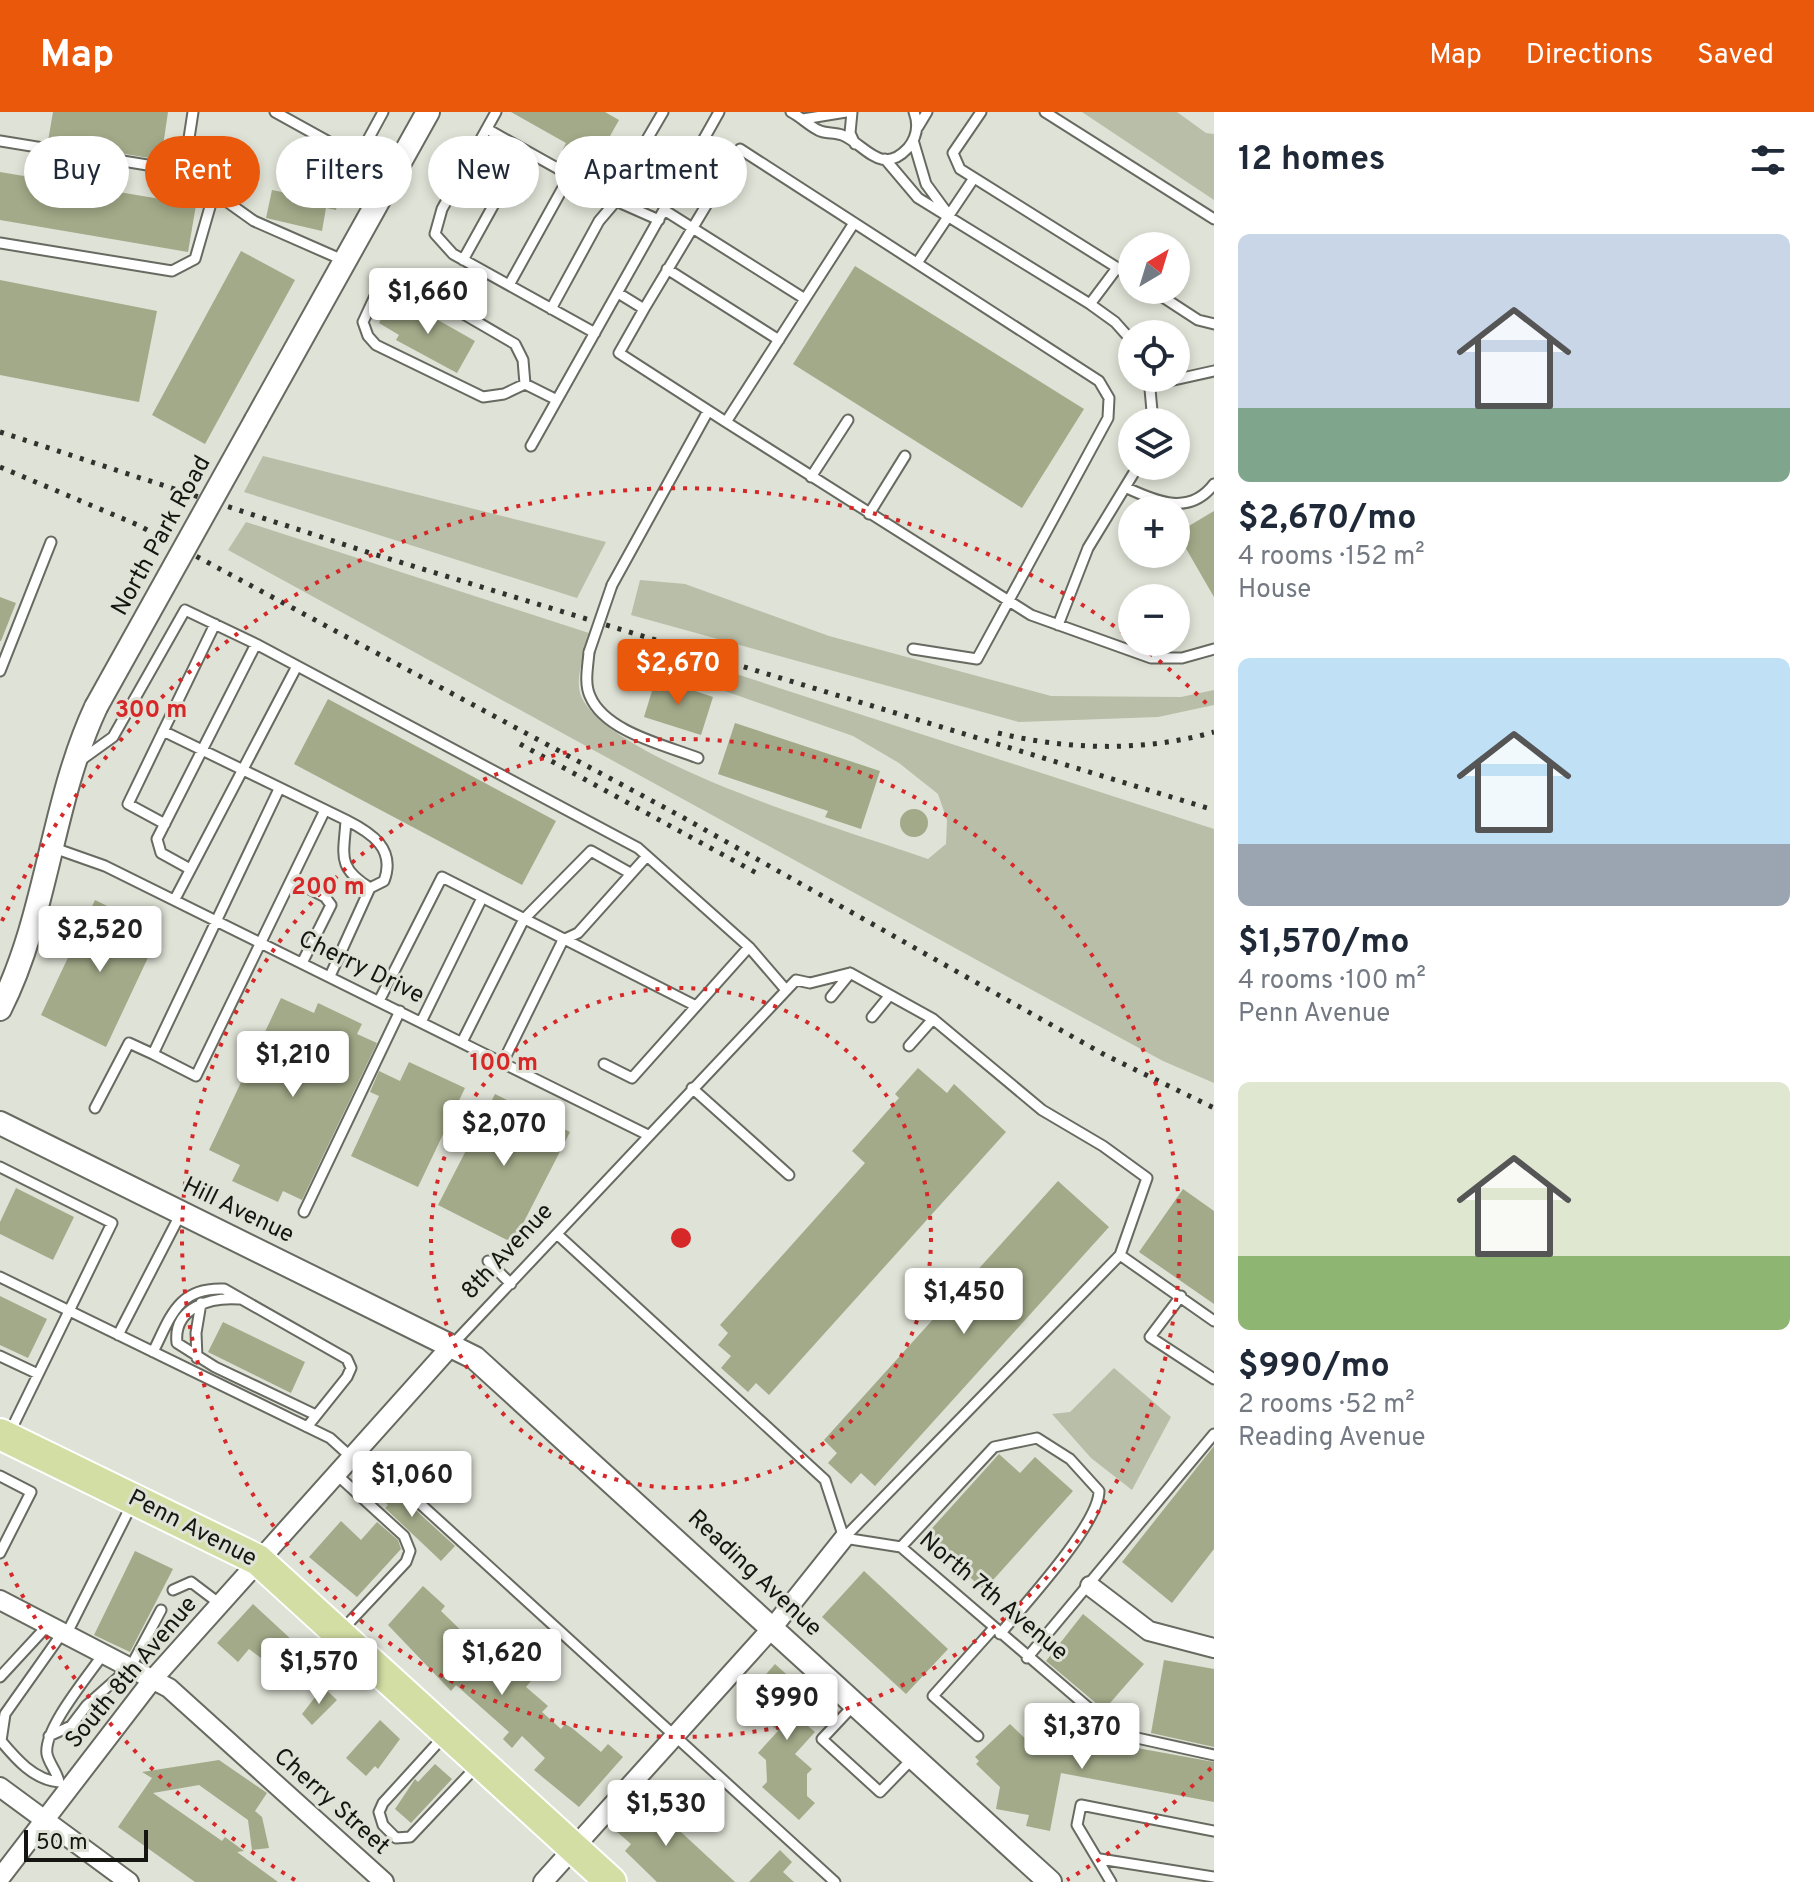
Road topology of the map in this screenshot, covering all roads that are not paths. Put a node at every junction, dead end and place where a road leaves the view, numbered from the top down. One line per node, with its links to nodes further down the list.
1 (193, 112): 17 (lane)
2 (275, 112): 3 (lane)
3 (383, 112)
4 (428, 112): 38 (street, North Park Road)
5 (496, 112): 15 (lane)
6 (663, 112): 19 (lane)
7 (719, 112): 31 (lane)
8 (791, 112): 14 (lane)
9 (849, 112): 14 (lane); 21 (lane)
10 (914, 112): 16 (lane)
11 (927, 112): 16 (lane)
12 (981, 112): 24 (lane)
13 (1045, 112): 33 (lane)
14 (803, 119): 21 (lane)
15 (487, 129): 18 (lane); 37 (lane)
16 (915, 135): 22 (lane); 32 (lane)
17 (189, 136)
18 (499, 136)
19 (649, 136)
20 (0, 141): 23 (lane)
21 (855, 144): 22 (lane)
22 (885, 159): 32 (lane)
23 (145, 165)
24 (974, 178): 32 (lane); 40 (lane)
25 (555, 202): 42 (lane)
26 (210, 208): 36 (lane)
27 (238, 208): 38 (lane)
28 (492, 208): 37 (lane)
29 (610, 208): 47 (lane)
30 (638, 208): 31 (lane)
31 (661, 215): 35 (lane); 43 (lane)
32 (950, 217): 39 (lane); 45 (lane)
33 (1214, 219)
34 (854, 223): 35 (lane); 39 (lane); 44 (lane)
35 (691, 227): 41 (lane); 44 (lane)
36 (0, 243)
37 (463, 260): 42 (lane)
38 (345, 261): 79 (street, North Park Road, bridge)
39 (917, 263): 68 (lane)
40 (1117, 268): 45 (lane)
41 (667, 269): 48 (lane); 52 (lane)
42 (509, 285): 47 (lane)
43 (618, 293): 48 (lane); 51 (lane)
44 (805, 299): 52 (lane)
45 (1090, 304): 50 (lane)
46 (1173, 304): 49 (lane)
47 (551, 309): 51 (lane)
48 (644, 309): 57 (lane)
49 (1214, 324)
50 (1118, 325)
51 (595, 333): 56 (lane)
52 (779, 340): 59 (lane)
53 (1214, 371): 54 (lane)
54 (1190, 375)
55 (525, 384): 55 (lane); 56 (lane)
56 (557, 400): 60 (lane)
57 (708, 411): 59 (lane); 78 (lane, bridge)
58 (848, 420): 62 (lane)
59 (726, 422): 62 (lane)
60 (531, 446)
61 (905, 456): 66 (lane)
62 (811, 477): 66 (lane)
63 (1131, 480): 65 (lane)
64 (1214, 484): 65 (lane)
65 (1127, 488): 70 (lane)
66 (869, 514): 68 (lane)
67 (51, 542): 75 (lane)
68 (1010, 604): 70 (lane); 72 (lane)
69 (215, 624): 71 (lane); 76 (lane); 79 (lane)
70 (1058, 625): 73 (lane)
71 (256, 644): 74 (lane); 77 (lane)
72 (913, 649)
73 (1214, 649)
74 (297, 666): 80 (lane); 86 (lane)
75 (0, 671)
76 (163, 731): 77 (lane); 84 (lane)
77 (202, 751): 80 (lane); 84 (lane)
78 (698, 758)
79 (74, 763): 85 (street, North Park Road)
80 (240, 771): 81 (lane); 87 (lane)
81 (279, 789): 82 (lane); 94 (lane)
82 (325, 810): 83 (lane); 89 (lane)
83 (346, 820): 90 (lane); 90 (lane)
84 (165, 824): 87 (lane)
85 (51, 847): 92 (lane, Cherry Drive); 106 (street, North Park Road)
86 (647, 856): 88 (lane); 97 (lane)
87 (190, 869): 92 (lane)
88 (630, 873): 93 (lane); 95 (lane)
89 (292, 880): 96 (lane); 98 (lane)
90 (370, 888): 100 (lane)
91 (482, 898): 93 (lane); 104 (lane); 110 (lane)
92 (175, 899): 94 (lane, Cherry Drive)
93 (524, 919): 95 (lane); 111 (lane)
94 (219, 921): 96 (lane, Cherry Drive); 113 (lane)
95 (563, 940): 105 (lane); 114 (lane)
96 (261, 941): 98 (lane, Cherry Drive); 113 (lane)
97 (749, 947): 101 (lane); 105 (lane)
98 (303, 961): 100 (lane, Cherry Drive)
99 (850, 973): 101 (lane, 8th Avenue); 102 (lane); 103 (lane)
100 (330, 976): 104 (lane, Cherry Drive)
101 (786, 990): 116 (lane, 8th Avenue)
102 (890, 995): 108 (lane); 109 (lane)
103 (831, 997)
104 (379, 1001): 107 (lane, Cherry Drive)
105 (696, 1006): 115 (lane)
106 (0, 1009)
107 (400, 1011): 110 (lane, Cherry Drive); 123 (lane)
108 (872, 1017)
109 (933, 1019): 112 (lane); 125 (lane)
110 (422, 1020): 111 (lane, Cherry Drive)
111 (463, 1040): 114 (lane, Cherry Drive)
112 (909, 1046)
113 (153, 1054): 117 (lane)
114 (503, 1062): 119 (lane, Cherry Drive)
115 (604, 1064)
116 (692, 1088): 119 (lane, 8th Avenue); 121 (lane)
117 (95, 1108)
118 (0, 1123): 122 (street, Hill Avenue)
119 (648, 1135): 124 (lane, 8th Avenue)
120 (0, 1167): 132 (lane)
121 (789, 1175)
122 (181, 1212): 134 (lane); 135 (street, Hill Avenue)
123 (304, 1212)
124 (558, 1235): 128 (lane, 8th Avenue); 149 (lane)
125 (1120, 1255): 129 (lane); 149 (lane)
126 (488, 1261): 128 (lane)
127 (0, 1277): 132 (lane)
128 (511, 1284): 135 (lane, 8th Avenue)
129 (1181, 1296): 133 (lane); 140 (lane)
130 (242, 1299): 131 (lane); 136 (lane); 141 (lane)
131 (201, 1303): 138 (lane); 138 (lane)
132 (68, 1311): 134 (lane); 139 (lane)
133 (1214, 1321)
134 (118, 1335): 136 (lane)
135 (452, 1345): 145 (street, 8th Avenue); 158 (street, Reading Avenue)
136 (153, 1352): 142 (lane)
137 (0, 1356): 139 (lane)
138 (197, 1358): 141 (lane)
139 (38, 1374): 144 (lane)
140 (1214, 1379)
141 (316, 1415): 142 (lane)
142 (307, 1427): 145 (lane)
143 (1214, 1434): 153 (lane)
144 (4, 1436): 148 (main road, Penn Avenue)
145 (355, 1453): 146 (street, 8th Avenue); 170 (lane)
146 (336, 1474): 152 (street, 8th Avenue); 161 (lane)
147 (0, 1476): 151 (lane)
148 (134, 1499): 152 (main road, Penn Avenue); 159 (lane)
149 (844, 1538): 150 (lane, North 7th Avenue); 158 (street)
150 (901, 1547): 160 (lane, North 7th Avenue); 160 (lane)
151 (0, 1553)
152 (258, 1560): 156 (street, South 8th Avenue); 161 (main road, Penn Avenue)
153 (1090, 1586): 162 (street); 164 (lane)
154 (173, 1590): 156 (lane)
155 (0, 1600): 159 (street, Cherry Street)
156 (220, 1604): 167 (street, South 8th Avenue)
157 (161, 1610): 165 (lane)
158 (773, 1627): 168 (street, Reading Avenue); 170 (street)
159 (59, 1630): 163 (street, Cherry Street); 166 (lane); 176 (lane)
160 (997, 1631): 164 (lane, North 7th Avenue); 171 (lane)
161 (339, 1633): 169 (main road, Penn Avenue)
162 (1214, 1648)
163 (104, 1653): 165 (street, Cherry Street); 172 (lane)
164 (1027, 1658): 173 (lane, North 7th Avenue)
165 (131, 1666): 167 (street, Cherry Street); 172 (lane)
166 (0, 1677)
167 (153, 1679): 176 (street, South 8th Avenue); 185 (street, Cherry Street)
168 (855, 1703): 174 (street, Reading Avenue); 174 (lane)
169 (447, 1732): 175 (main road, Penn Avenue); 175 (lane)
170 (675, 1735): 180 (street); 188 (lane)
171 (978, 1736)
172 (47, 1737): 176 (lane)
173 (1214, 1755)
174 (914, 1757): 189 (street, Reading Avenue)
175 (480, 1762): 180 (main road, Penn Avenue)
176 (63, 1786): 178 (street, South 8th Avenue)
177 (0, 1787): 178 (street)
178 (45, 1819): 183 (street, South 8th Avenue); 184 (street)
179 (1214, 1831): 181 (lane)
180 (574, 1848): 186 (street); 187 (main road, Penn Avenue)
181 (1100, 1859): 182 (lane); 190 (lane)
182 (1214, 1877)
183 (0, 1878)
184 (129, 1882)
185 (384, 1882)
186 (543, 1882)
187 (611, 1882)
188 (835, 1882)
189 (1050, 1882)
190 (1111, 1882)

